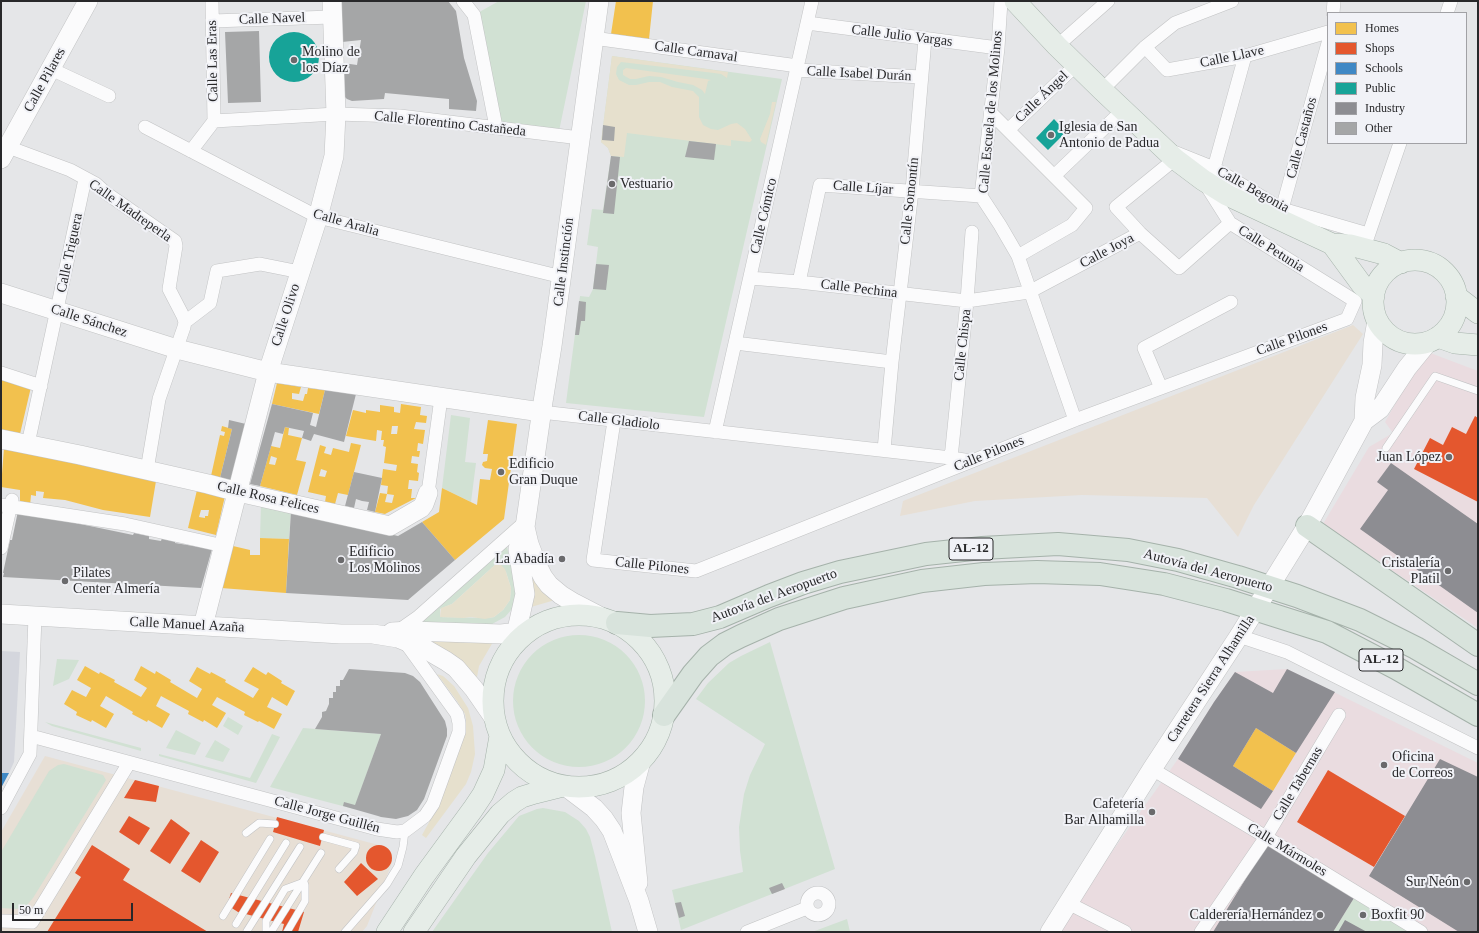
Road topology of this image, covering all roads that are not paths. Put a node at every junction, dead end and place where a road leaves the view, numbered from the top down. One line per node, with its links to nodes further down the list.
1 (88, 1): 26 (street, Calle Pilares)
2 (212, 1): 15 (street, Calle Las Eras)
3 (463, 1): 36 (street)
4 (599, 1): 18 (street, Calle Instinción)
5 (812, 1): 16 (street, Calle Cómico)
6 (1001, 1): 23 (street, Calle Escuela de los Molinos)
7 (1015, 1): 20 (main road)
8 (1108, 1): 20 (street)
9 (1232, 1): 21 (street)
10 (1334, 1): 13 (street)
11 (1452, 1): 14 (street)
12 (332, 9): 15 (street, Calle Navel); 33 (street, Calle Olivo)
13 (1333, 12)
14 (1447, 12)
15 (212, 21): 34 (street, Calle Las Eras)
16 (807, 23): 19 (street, Calle Julio Vargas); 27 (street, Calle Cómico)
17 (1327, 32): 24 (street, Calle Llave)
18 (594, 38): 27 (street, Calle Carnaval); 38 (street, Calle Instinción)
19 (925, 39): 23 (street, Calle Julio Vargas); 28 (street, Calle Somontín)
20 (1057, 46): 25 (main road)
21 (1145, 47): 24 (street, Calle Llave); 29 (street)
22 (1327, 47): 48 (street, Calle Castaños)
23 (998, 48): 32 (street, Calle Escuela de los Molinos)
24 (1245, 56): 43 (street)
25 (1076, 64): 29 (main road); 37 (street, Calle Ángel)
26 (51, 68): 30 (street); 41 (street, Calle Pilares)
27 (797, 68): 28 (street, Calle Isabel Durán); 59 (street, Calle Cómico)
28 (921, 77): 46 (street, Calle Somontín)
29 (1102, 90): 31 (main road)
30 (109, 96)
31 (1123, 110): 42 (main road); 44 (street)
32 (990, 112): 37 (street); 47 (street, Calle Escuela de los Molinos)
33 (336, 114): 34 (street, Calle Florentino Castañeda); 36 (street, Calle Florentino Castañeda); 49 (street, Calle Olivo)
34 (214, 121): 40 (street)
35 (145, 127): 40 (street, Calle Aralia)
36 (496, 127): 38 (street, Calle Florentino Castañeda)
37 (1008, 130): 44 (street)
38 (580, 138): 58 (street, Calle Instinción)
39 (1400, 144): 53 (street)
40 (191, 151): 49 (street, Calle Aralia)
41 (4, 153): 45 (street, Calle Madreperla)
42 (1170, 153): 43 (main road); 52 (street, Calle Joya)
43 (1209, 174): 48 (main road); 50 (street, Calle Petunia)
44 (1054, 176): 55 (street)
45 (85, 180): 68 (street, Calle Triguera); 70 (street, Calle Madreperla)
46 (912, 191): 47 (street, Calle Líjar); 60 (street, Calle Líjar); 63 (street, Calle Somontín)
47 (981, 196): 55 (street, Calle Escuela de los Molinos)
48 (1281, 214): 53 (street, Calle Begonia); 54 (main road)
49 (318, 217): 57 (street, Calle Olivo); 58 (street, Calle Aralia)
50 (1230, 223): 52 (street); 67 (street, Calle Petunia)
51 (972, 232): 65 (street, Calle Chispa)
52 (1140, 234): 61 (street, Calle Joya)
53 (1366, 242): 54 (main road); 56 (main road)
54 (1332, 244): 67 (main road)
55 (1018, 256): 61 (street, Calle Escuela de los Molinos)
56 (1400, 263): 64 (main road); 67 (main road)
57 (300, 272): 70 (street); 76 (street, Calle Olivo)
58 (562, 277): 82 (street, Calle Instinción)
59 (750, 278): 60 (street, Calle Pechina); 72 (street, Calle Cómico)
60 (799, 282): 63 (street, Calle Pechina)
61 (1029, 292): 65 (street, Calle Joya); 83 (street, Calle Escuela de los Molinos)
62 (1, 293): 68 (street, Calle Sánchez)
63 (900, 294): 65 (street, Calle Pechina); 75 (street, Calle Somontín)
64 (1456, 296): 69 (main road); 71 (main road)
65 (967, 301): 91 (street, Calle Chispa)
66 (1231, 302): 79 (street)
67 (1370, 305): 71 (main road); 79 (street, Calle Pilones); 85 (street, Carretera Sierra Alhamilla)
68 (57, 311): 74 (street, Calle Sánchez); 78 (street, Calle Triguera)
69 (1478, 314)
70 (184, 322): 74 (street)
71 (1434, 339): 73 (main road); 85 (street, Carretera Sierra Alhamilla)
72 (735, 342): 75 (street); 86 (street, Calle Cómico)
73 (1478, 345)
74 (177, 349): 76 (street, Calle Sánchez); 93 (street)
75 (892, 362): 90 (street, Calle Somontín)
76 (268, 372): 81 (street, Calle Gladiolo); 94 (street, Calle Olivo)
77 (1, 373): 78 (street)
78 (41, 386): 88 (street, Calle Triguera)
79 (1161, 388): 83 (street, Calle Pilones)
80 (1478, 391): 89 (lane)
81 (441, 398): 82 (street, Calle Gladiolo); 95 (street, Calle Rosa Felices)
82 (541, 412): 84 (street, Calle Gladiolo); 97 (street, Calle Instinción)
83 (1075, 420): 92 (street, Calle Pilones)
84 (614, 421): 86 (street, Calle Gladiolo); 92 (street, Calle Pilones)
85 (1364, 421): 98 (street, Carretera Sierra Alhamilla)
86 (715, 432): 90 (street, Calle Gladiolo)
87 (1, 439): 88 (street, Calle Rosa Felices)
88 (28, 444): 93 (street, Calle Rosa Felices)
89 (1386, 448)
90 (884, 450): 91 (street, Calle Gladiolo)
91 (951, 458): 92 (street, Calle Gladiolo)
92 (971, 461)
93 (147, 470): 94 (street, Calle Rosa Felices)
94 (238, 492): 95 (street, Calle Rosa Felices); 99 (street, Calle Olivo)
95 (428, 493)
96 (8, 504): 99 (street); 100 (street)
97 (525, 524): 105 (street, Calle Instinción); 107 (street); 108 (street, Calle Instinción)
98 (1307, 526): 101 (street, Carretera Sierra Alhamilla); 110 (highway)
99 (224, 546): 106 (street, Calle Olivo)
100 (1, 548)
101 (1270, 586): 102 (street, Carretera Sierra Alhamilla); 105 (highway, Autovía del Aeropuerto / AL-12); 111 (highway, Autovía del Aeropuerto / AL-12)
102 (1256, 609): 109 (street, Carretera Sierra Alhamilla); 112 (highway, Autovía del Aeropuerto / AL-12); 114 (highway, Autovía del Aeropuerto / AL-12)
103 (1, 614): 104 (street, Calle Manuel Azaña)
104 (35, 616): 106 (street, Calle Manuel Azaña); 116 (street)
105 (610, 621): 108 (main road); 112 (main road)
106 (203, 626): 107 (street, Calle Manuel Azaña)
107 (400, 636): 108 (street, Calle Manuel Azaña); 115 (street, Calle Manuel Azaña); 124 (street)
108 (520, 636): 115 (main road)
109 (1239, 636): 117 (street); 120 (street, Carretera Sierra Alhamilla)
110 (1478, 645)
111 (1478, 684)
112 (664, 715): 118 (main road)
113 (1339, 715): 127 (street, Calle Tabernas)
114 (1478, 715)
115 (497, 727): 121 (main road); 145 (main road)
116 (31, 736): 119 (street, Calle Jorge Guillén); 122 (street)
117 (1478, 748)
118 (641, 760): 121 (main road); 134 (street)
119 (130, 764): 124 (street, Calle Jorge Guillén); 138 (street)
120 (1152, 769): 127 (street, Calle Mármoles); 135 (street, Carretera Sierra Alhamilla)
121 (564, 786): 134 (street); 146 (main road)
122 (1, 808)
123 (275, 824): 125 (lane)
124 (405, 831): 144 (lane)
125 (246, 832)
126 (322, 837): 132 (lane)
127 (1266, 837): 151 (street, Calle Tabernas); 152 (street, Calle Mármoles)
128 (270, 839): 137 (lane)
129 (286, 843): 139 (lane)
130 (300, 847): 140 (lane)
131 (321, 853): 133 (lane)
132 (339, 869)
133 (304, 882): 141 (lane); 142 (lane); 143 (lane)
134 (639, 901): 147 (street)
135 (1068, 903): 149 (street, Carretera Sierra Alhamilla); 150 (street)
136 (807, 908): 148 (street)
137 (223, 916)
138 (1, 921)
139 (236, 924)
140 (247, 931)
141 (266, 932)
142 (272, 932)
143 (287, 932)
144 (345, 932)
145 (387, 932)
146 (414, 932)
147 (648, 932)
148 (747, 932)
149 (1050, 932)
150 (1125, 932)
151 (1201, 932)
152 (1421, 932)

